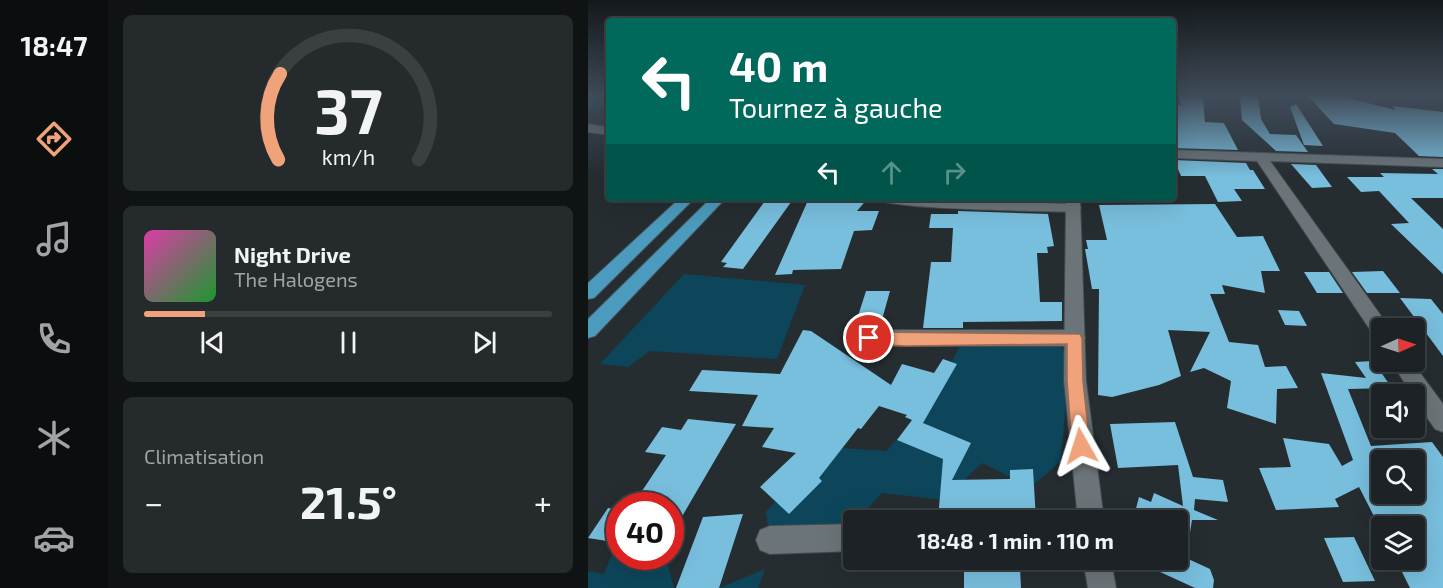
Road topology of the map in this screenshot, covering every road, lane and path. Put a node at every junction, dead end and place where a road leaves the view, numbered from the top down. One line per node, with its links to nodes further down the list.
1 (588, 128): 2 (street)
2 (606, 131)
3 (1176, 154): 4 (street)
4 (1260, 156): 5 (street); 11 (street)
5 (1443, 163)
6 (685, 201): 10 (highway)
7 (716, 201): 12 (highway)
8 (913, 201): 9 (street)
9 (1073, 203): 14 (street)
10 (588, 292)
11 (1372, 318)
12 (588, 332)
13 (869, 338): 14 (street)
14 (1075, 338): 17 (street)
15 (1408, 372): 16 (street)
16 (1443, 422)
17 (1090, 510)
18 (843, 537): 19 (street)
19 (770, 540)
20 (1099, 570): 21 (street)
21 (1102, 588)

